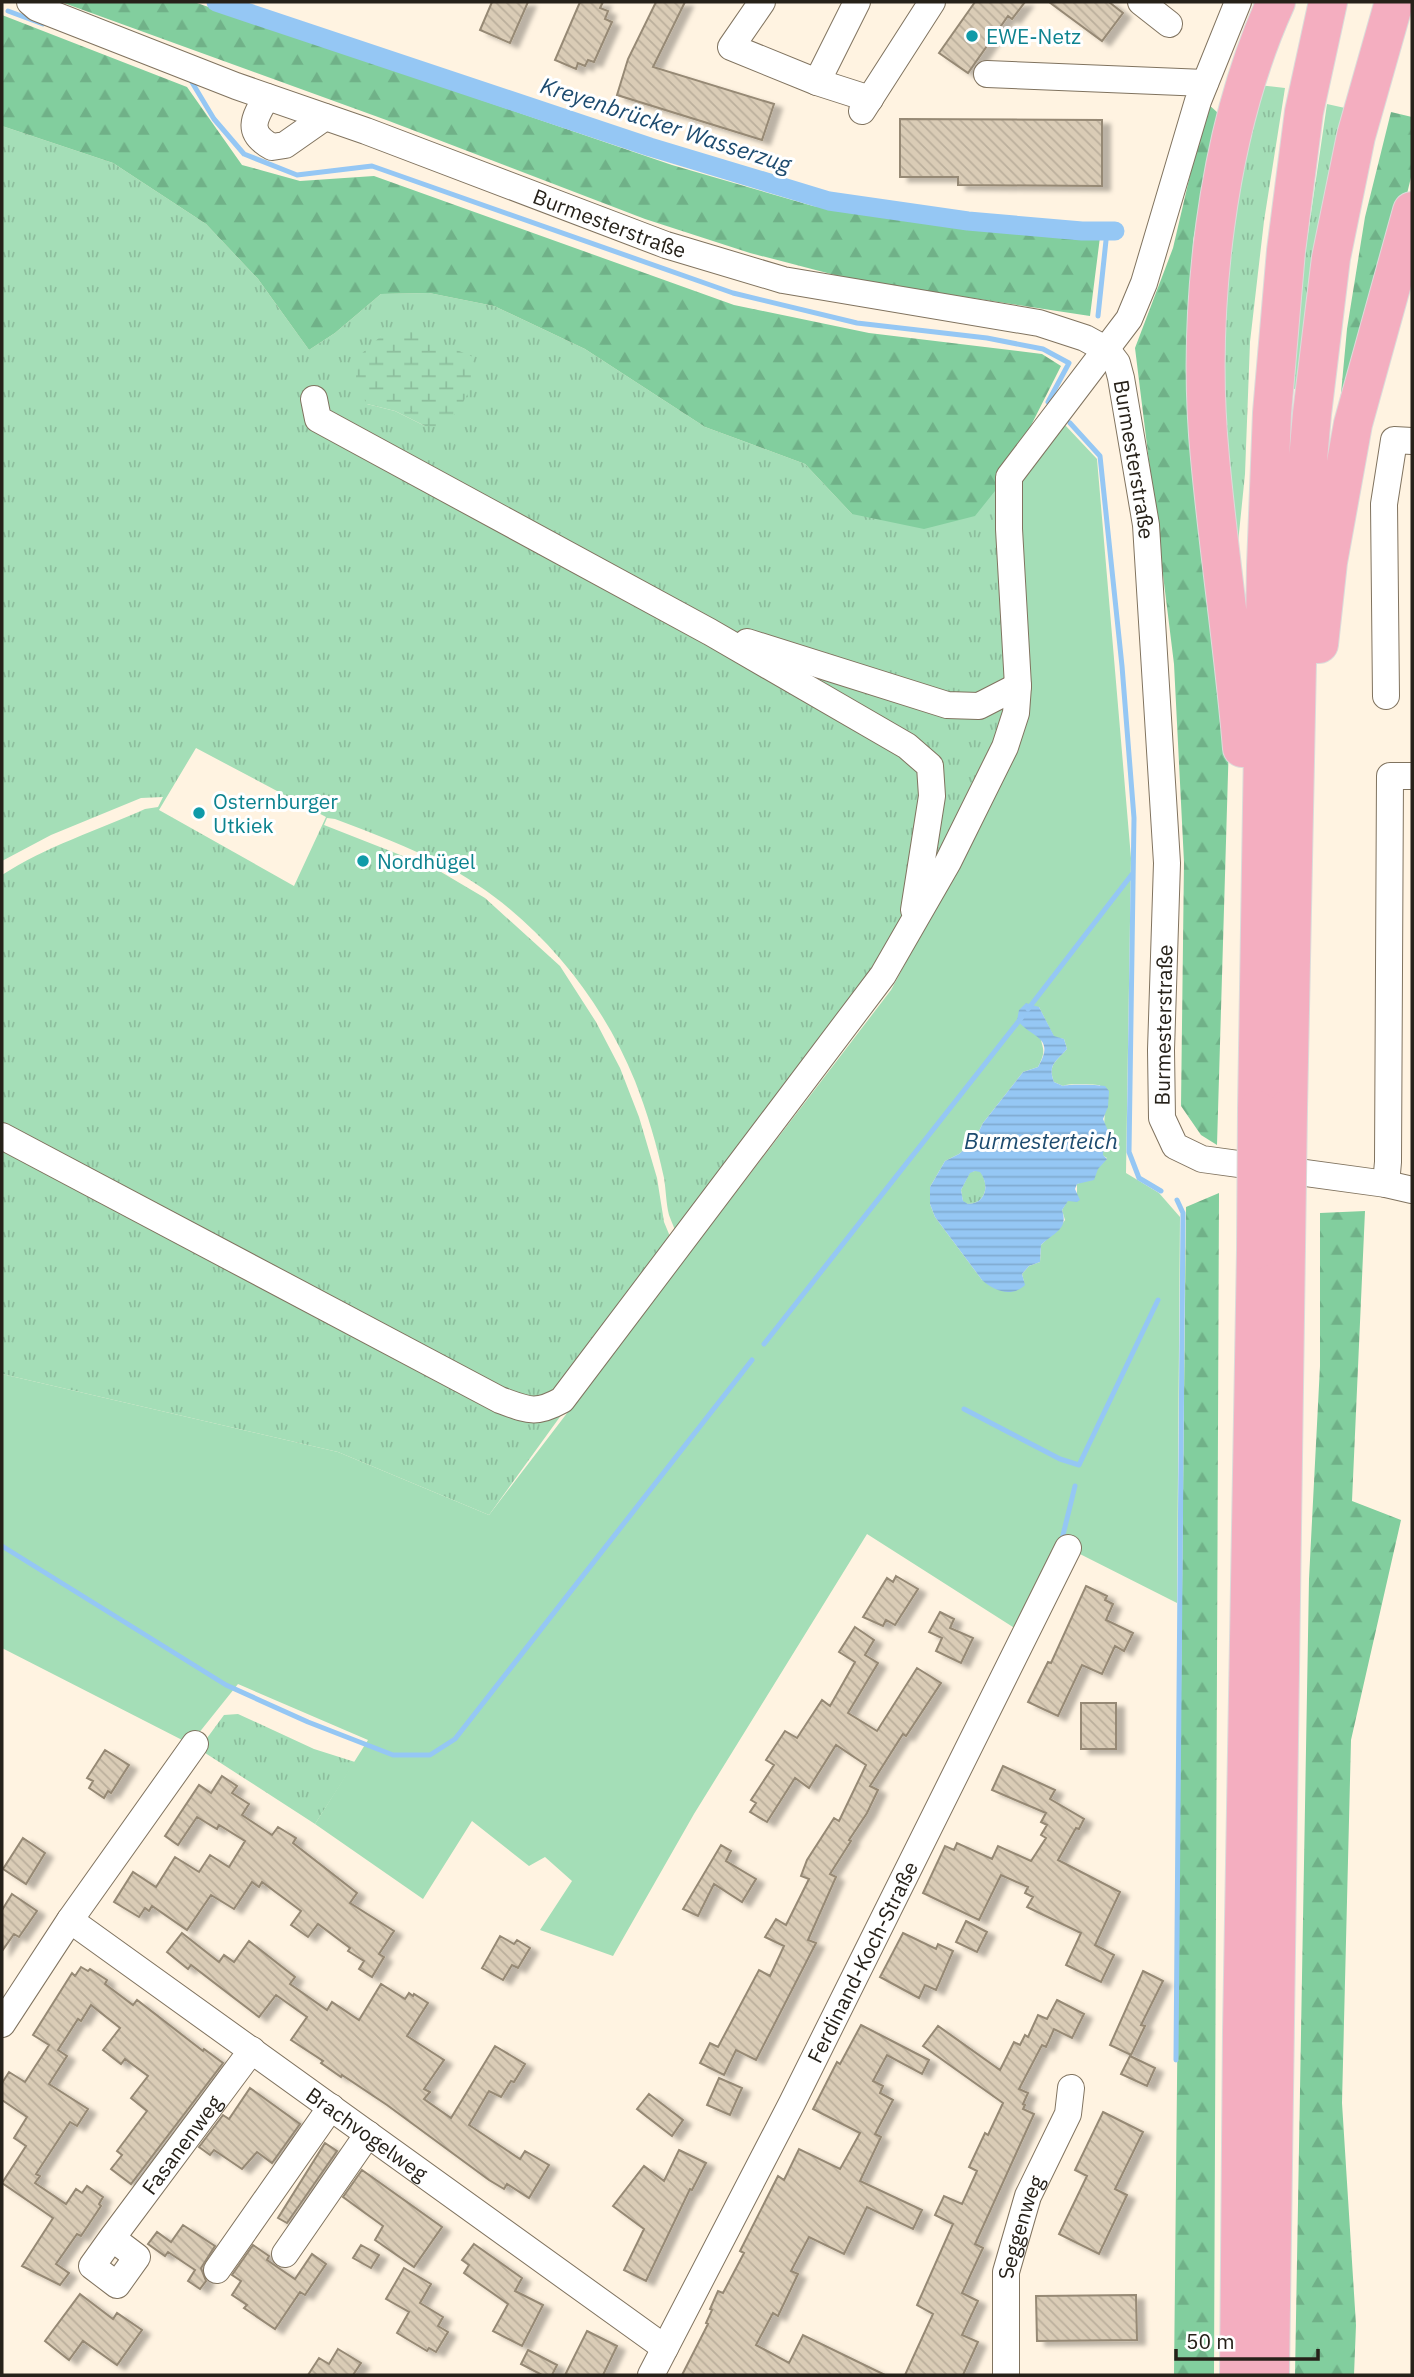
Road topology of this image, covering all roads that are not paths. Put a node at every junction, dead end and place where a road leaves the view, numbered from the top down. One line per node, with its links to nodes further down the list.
1 (30, 2): 14 (street, Burmesterstraße)
2 (762, 2): 12 (street)
3 (857, 2): 12 (street)
4 (932, 2): 12 (street)
5 (1141, 2): 10 (street)
6 (1238, 2): 13 (street)
7 (1276, 2): 27 (highway)
8 (1328, 2): 20 (highway)
9 (1394, 2): 20 (highway)
10 (1169, 24)
11 (987, 74): 13 (street)
12 (817, 82)
13 (1205, 83): 17 (street)
14 (267, 97): 15 (street, Burmesterstraße); 15 (street)
15 (325, 117): 17 (street, Burmesterstraße)
16 (1412, 211): 25 (highway)
17 (1107, 350): 22 (street); 30 (street, Burmesterstraße)
18 (314, 400): 21 (street)
19 (1412, 441): 23 (street)
20 (1282, 564): 25 (highway); 27 (highway)
21 (710, 632): 22 (street); 26 (street)
22 (1018, 686): 26 (street)
23 (1386, 696)
24 (1412, 776): 30 (street)
25 (1294, 829): 28 (highway)
26 (911, 929): 29 (street)
27 (1260, 1011): 28 (highway)
28 (1273, 1109): 32 (highway, bridge)
29 (2, 1136)
30 (1385, 1184): 31 (street, Burmesterstraße)
31 (1412, 1190)
32 (1271, 1248): 47 (highway); 48 (highway)
33 (1068, 1548): 44 (street, Ferdinand-Koch-Straße)
34 (195, 1744): 35 (street)
35 (71, 1920): 36 (street); 37 (street, Brachvogelweg)
36 (2, 2024)
37 (252, 2050): 39 (street, Brachvogelweg); 41 (street, Fasanenweg)
38 (1071, 2088): 46 (street, Seggenweg)
39 (331, 2107): 40 (street, Brachvogelweg); 43 (street)
40 (368, 2134): 42 (street); 44 (street, Brachvogelweg)
41 (112, 2238)
42 (285, 2254)
43 (217, 2270)
44 (665, 2348): 45 (street, Ferdinand-Koch-Straße)
45 (651, 2375)
46 (1006, 2375)
47 (1239, 2375)
48 (1270, 2375)

